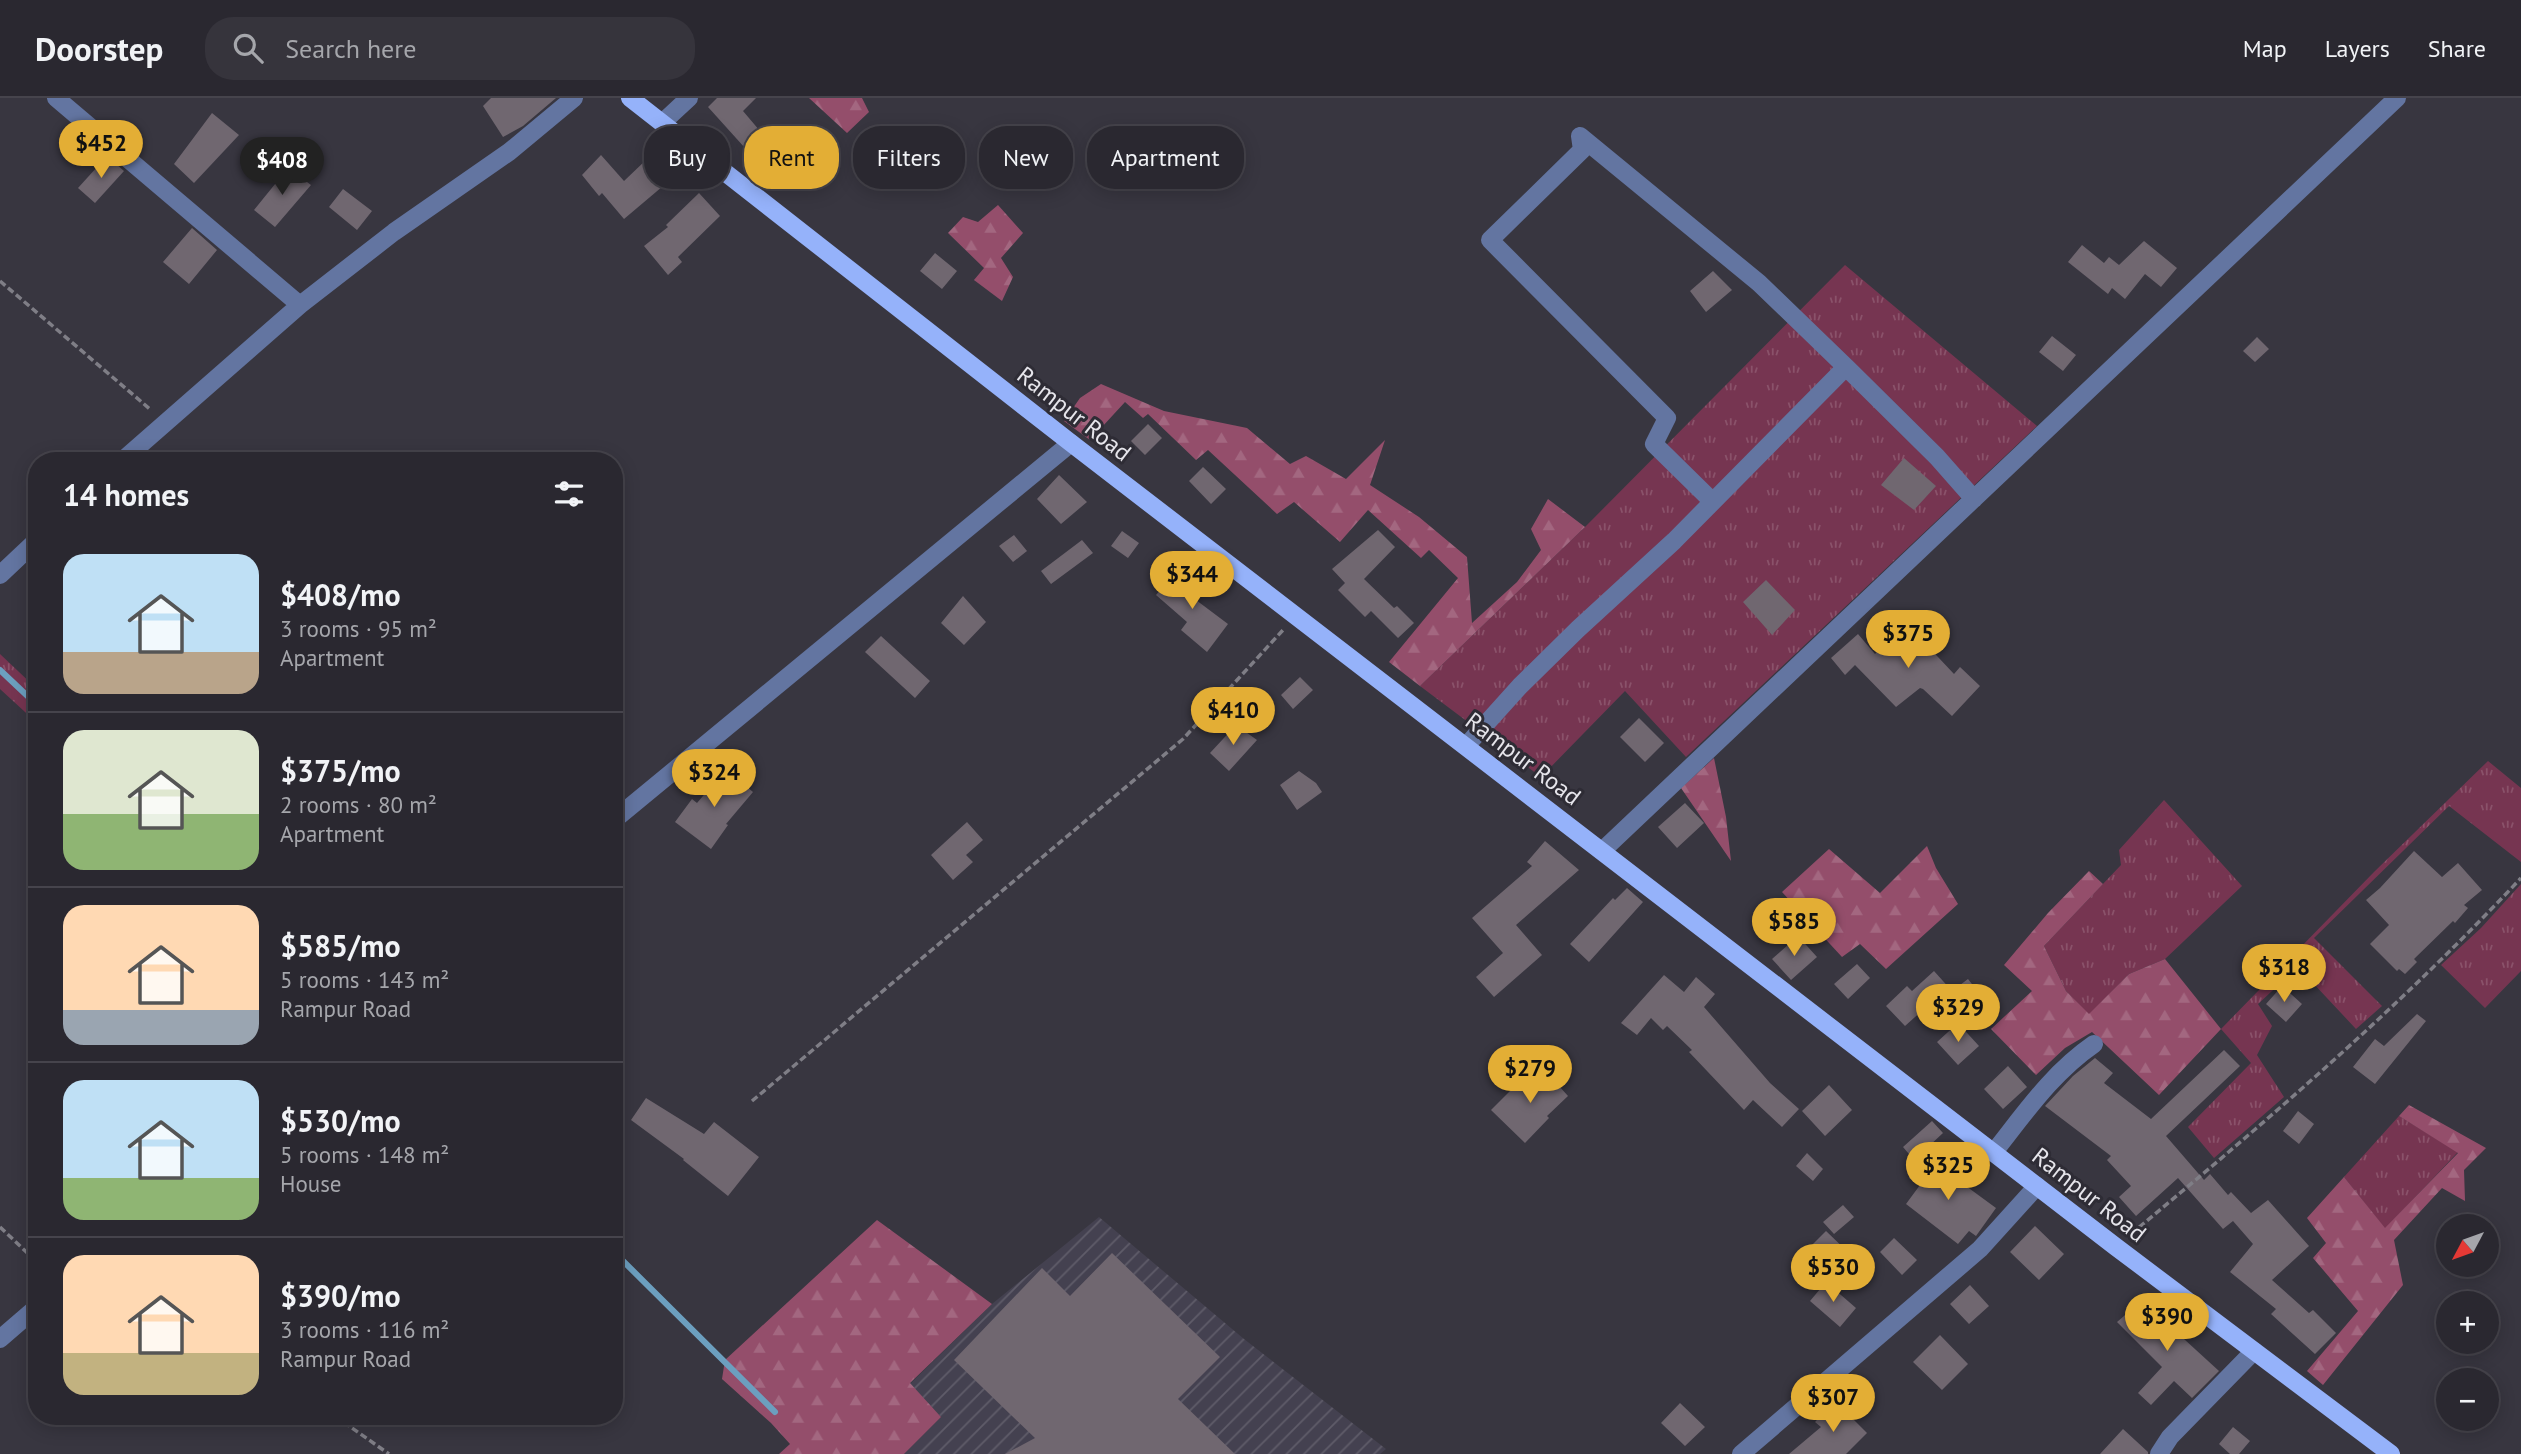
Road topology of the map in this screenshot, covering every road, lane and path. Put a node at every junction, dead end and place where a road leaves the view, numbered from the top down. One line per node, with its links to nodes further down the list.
1 (56, 98): 8 (street)
2 (574, 98): 8 (street)
3 (630, 98): 6 (main road, Rampur Road)
4 (690, 98): 6 (street)
5 (2397, 98): 13 (street)
6 (662, 123): 11 (main road, Rampur Road)
7 (0, 281): 10 (path)
8 (300, 305): 10 (street)
9 (1846, 367): 13 (street); 14 (street); 14 (street)
10 (166, 423): 12 (street)
11 (1071, 443): 17 (main road, Rampur Road); 19 (street)
12 (132, 452)
13 (1974, 499): 20 (street)
14 (1712, 501): 18 (street)
15 (28, 549): 16 (street)
16 (0, 575)
17 (1296, 616): 18 (main road, Rampur Road); 23 (path)
18 (1466, 746): 20 (main road, Rampur Road)
19 (623, 813)
20 (1602, 851): 24 (main road, Rampur Road)
21 (2521, 878): 27 (path)
22 (2094, 1044): 24 (street)
23 (752, 1101)
24 (1994, 1152): 25 (main road, Rampur Road)
25 (2037, 1186): 27 (main road, Rampur Road); 34 (street)
26 (0, 1227): 28 (path)
27 (2116, 1247): 31 (main road, Rampur Road)
28 (28, 1253)
29 (28, 1315): 30 (street)
30 (0, 1339)
31 (2254, 1351): 35 (street); 36 (main road, Rampur Road)
32 (348, 1425): 33 (path)
33 (389, 1454)
34 (1741, 1454)
35 (2160, 1454)
36 (2391, 1454)

